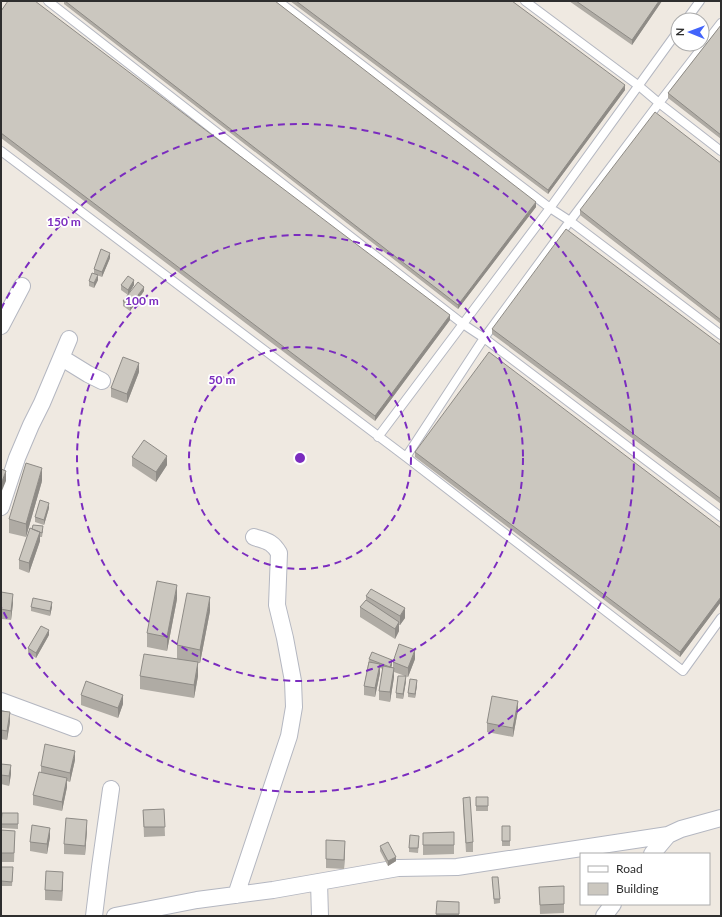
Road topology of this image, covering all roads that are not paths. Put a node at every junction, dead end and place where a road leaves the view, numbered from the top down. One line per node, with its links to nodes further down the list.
1 (48, 1): 15 (lane)
2 (278, 1): 12 (lane)
3 (525, 1): 8 (lane)
4 (700, 1): 5 (lane)
5 (692, 12)
6 (721, 23): 9 (lane)
7 (670, 42): 8 (lane)
8 (639, 86): 9 (lane); 12 (lane)
9 (659, 103): 11 (lane); 13 (lane)
10 (1, 151): 22 (lane)
11 (721, 151)
12 (550, 208): 13 (lane); 15 (lane)
13 (570, 221): 17 (lane); 18 (lane)
14 (22, 286): 16 (street)
15 (463, 324): 18 (lane); 22 (lane)
16 (1, 326)
17 (721, 335)
18 (484, 338): 23 (lane); 25 (lane)
19 (69, 339): 20 (street)
20 (62, 358): 21 (street); 24 (street)
21 (102, 381)
22 (378, 436): 23 (lane)
23 (406, 457): 27 (lane)
24 (1, 507)
25 (721, 517)
26 (254, 537): 35 (street)
27 (721, 618)
28 (1, 701): 29 (street)
29 (74, 728)
30 (111, 789): 37 (street)
31 (721, 818): 32 (street)
32 (668, 835): 33 (street); 34 (street)
33 (653, 853)
34 (319, 882): 35 (street); 39 (street)
35 (236, 895): 38 (street)
36 (612, 905): 40 (street)
37 (94, 916)
38 (115, 916)
39 (320, 916)
40 (604, 916)

